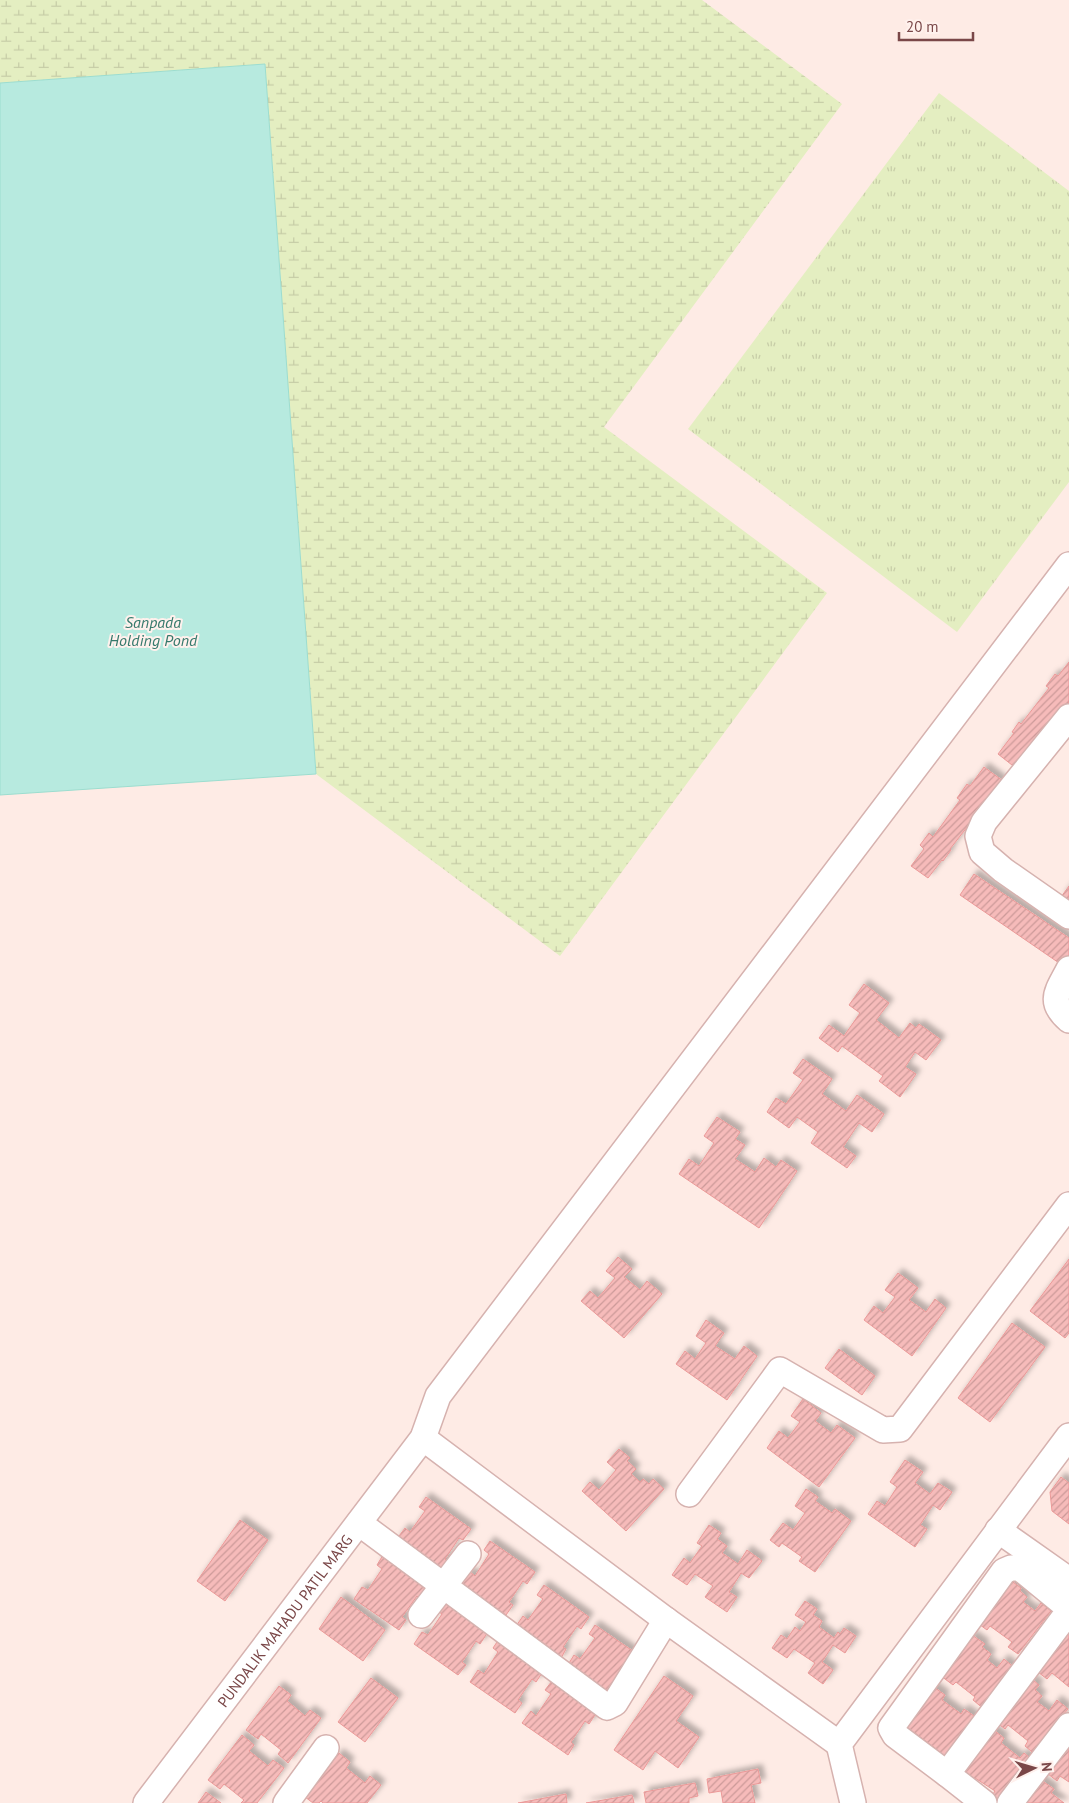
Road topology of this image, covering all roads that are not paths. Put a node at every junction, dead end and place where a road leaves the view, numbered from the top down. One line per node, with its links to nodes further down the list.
1 (1069, 565): 8 (street, PUNDALIK MAHADU PATIL MARG)
2 (1069, 717): 3 (street)
3 (1069, 916)
4 (1069, 969): 5 (street)
5 (1069, 1020)
6 (1069, 1205): 9 (street)
7 (1069, 1436): 11 (street)
8 (423, 1438): 10 (street, PUNDALIK MAHADU PATIL MARG); 17 (street)
9 (689, 1494)
10 (359, 1523): 14 (street); 22 (street, PUNDALIK MAHADU PATIL MARG)
11 (998, 1530): 13 (street); 19 (street)
12 (468, 1554): 14 (street)
13 (1069, 1580)
14 (444, 1586): 16 (street); 17 (street)
15 (1069, 1610): 21 (street); 21 (street)
16 (421, 1615)
17 (666, 1620): 19 (street)
18 (1069, 1726): 26 (street)
19 (839, 1744): 24 (street)
20 (326, 1748): 23 (street)
21 (947, 1774): 25 (street)
22 (146, 1803)
23 (286, 1803)
24 (853, 1803)
25 (984, 1803)
26 (1010, 1803)

